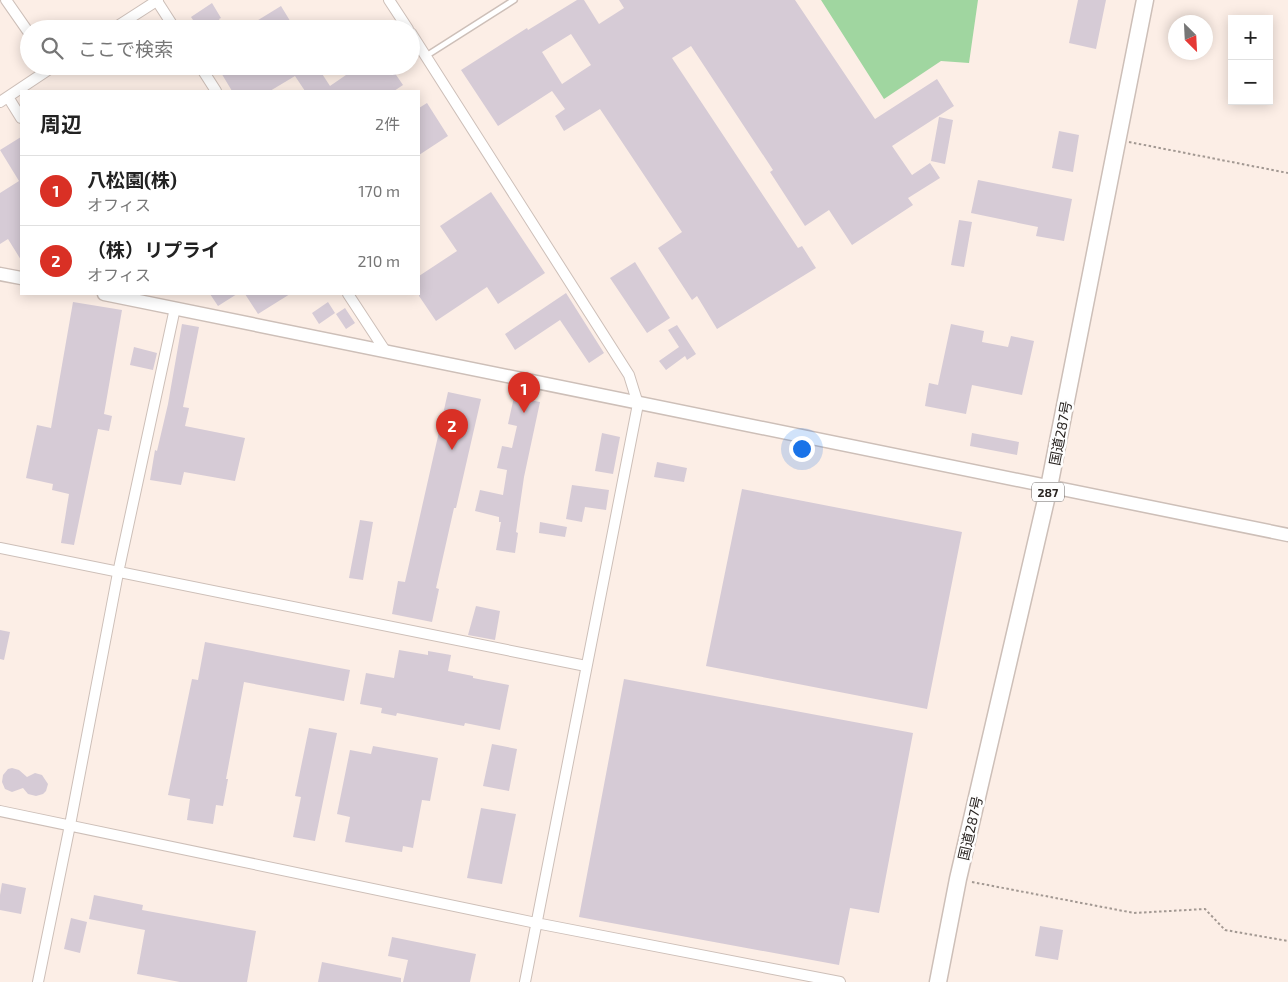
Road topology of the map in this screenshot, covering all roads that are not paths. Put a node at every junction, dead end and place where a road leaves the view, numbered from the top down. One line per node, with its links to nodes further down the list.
1 (6, 0): 6 (street)
2 (157, 0): 7 (street); 8 (street)
3 (389, 0): 9 (street)
4 (514, 0): 11 (lane)
5 (1145, 0): 25 (highway, 国道287号 / 287)
6 (20, 20)
7 (127, 20)
8 (169, 20)
9 (402, 20)
10 (420, 47): 11 (street)
11 (426, 56): 24 (street)
12 (40, 75): 15 (street)
13 (206, 75): 14 (street)
14 (215, 90)
15 (4, 99): 16 (street)
16 (20, 117)
17 (0, 274): 18 (street)
18 (20, 278)
19 (115, 295): 21 (street)
20 (349, 295): 23 (street)
21 (138, 297): 22 (street)
22 (175, 308): 23 (street); 28 (street)
23 (386, 352): 24 (street)
24 (638, 404): 25 (street); 29 (street)
25 (1049, 487): 26 (street); 36 (highway, 国道287号 / 287)
26 (1288, 535)
27 (0, 548): 28 (street)
28 (118, 573): 29 (street); 31 (street)
29 (586, 666): 32 (street)
30 (0, 811): 31 (street)
31 (70, 825): 32 (street); 33 (street)
32 (536, 923): 34 (street); 35 (street)
33 (38, 982)
34 (525, 982)
35 (840, 982)
36 (938, 982)

